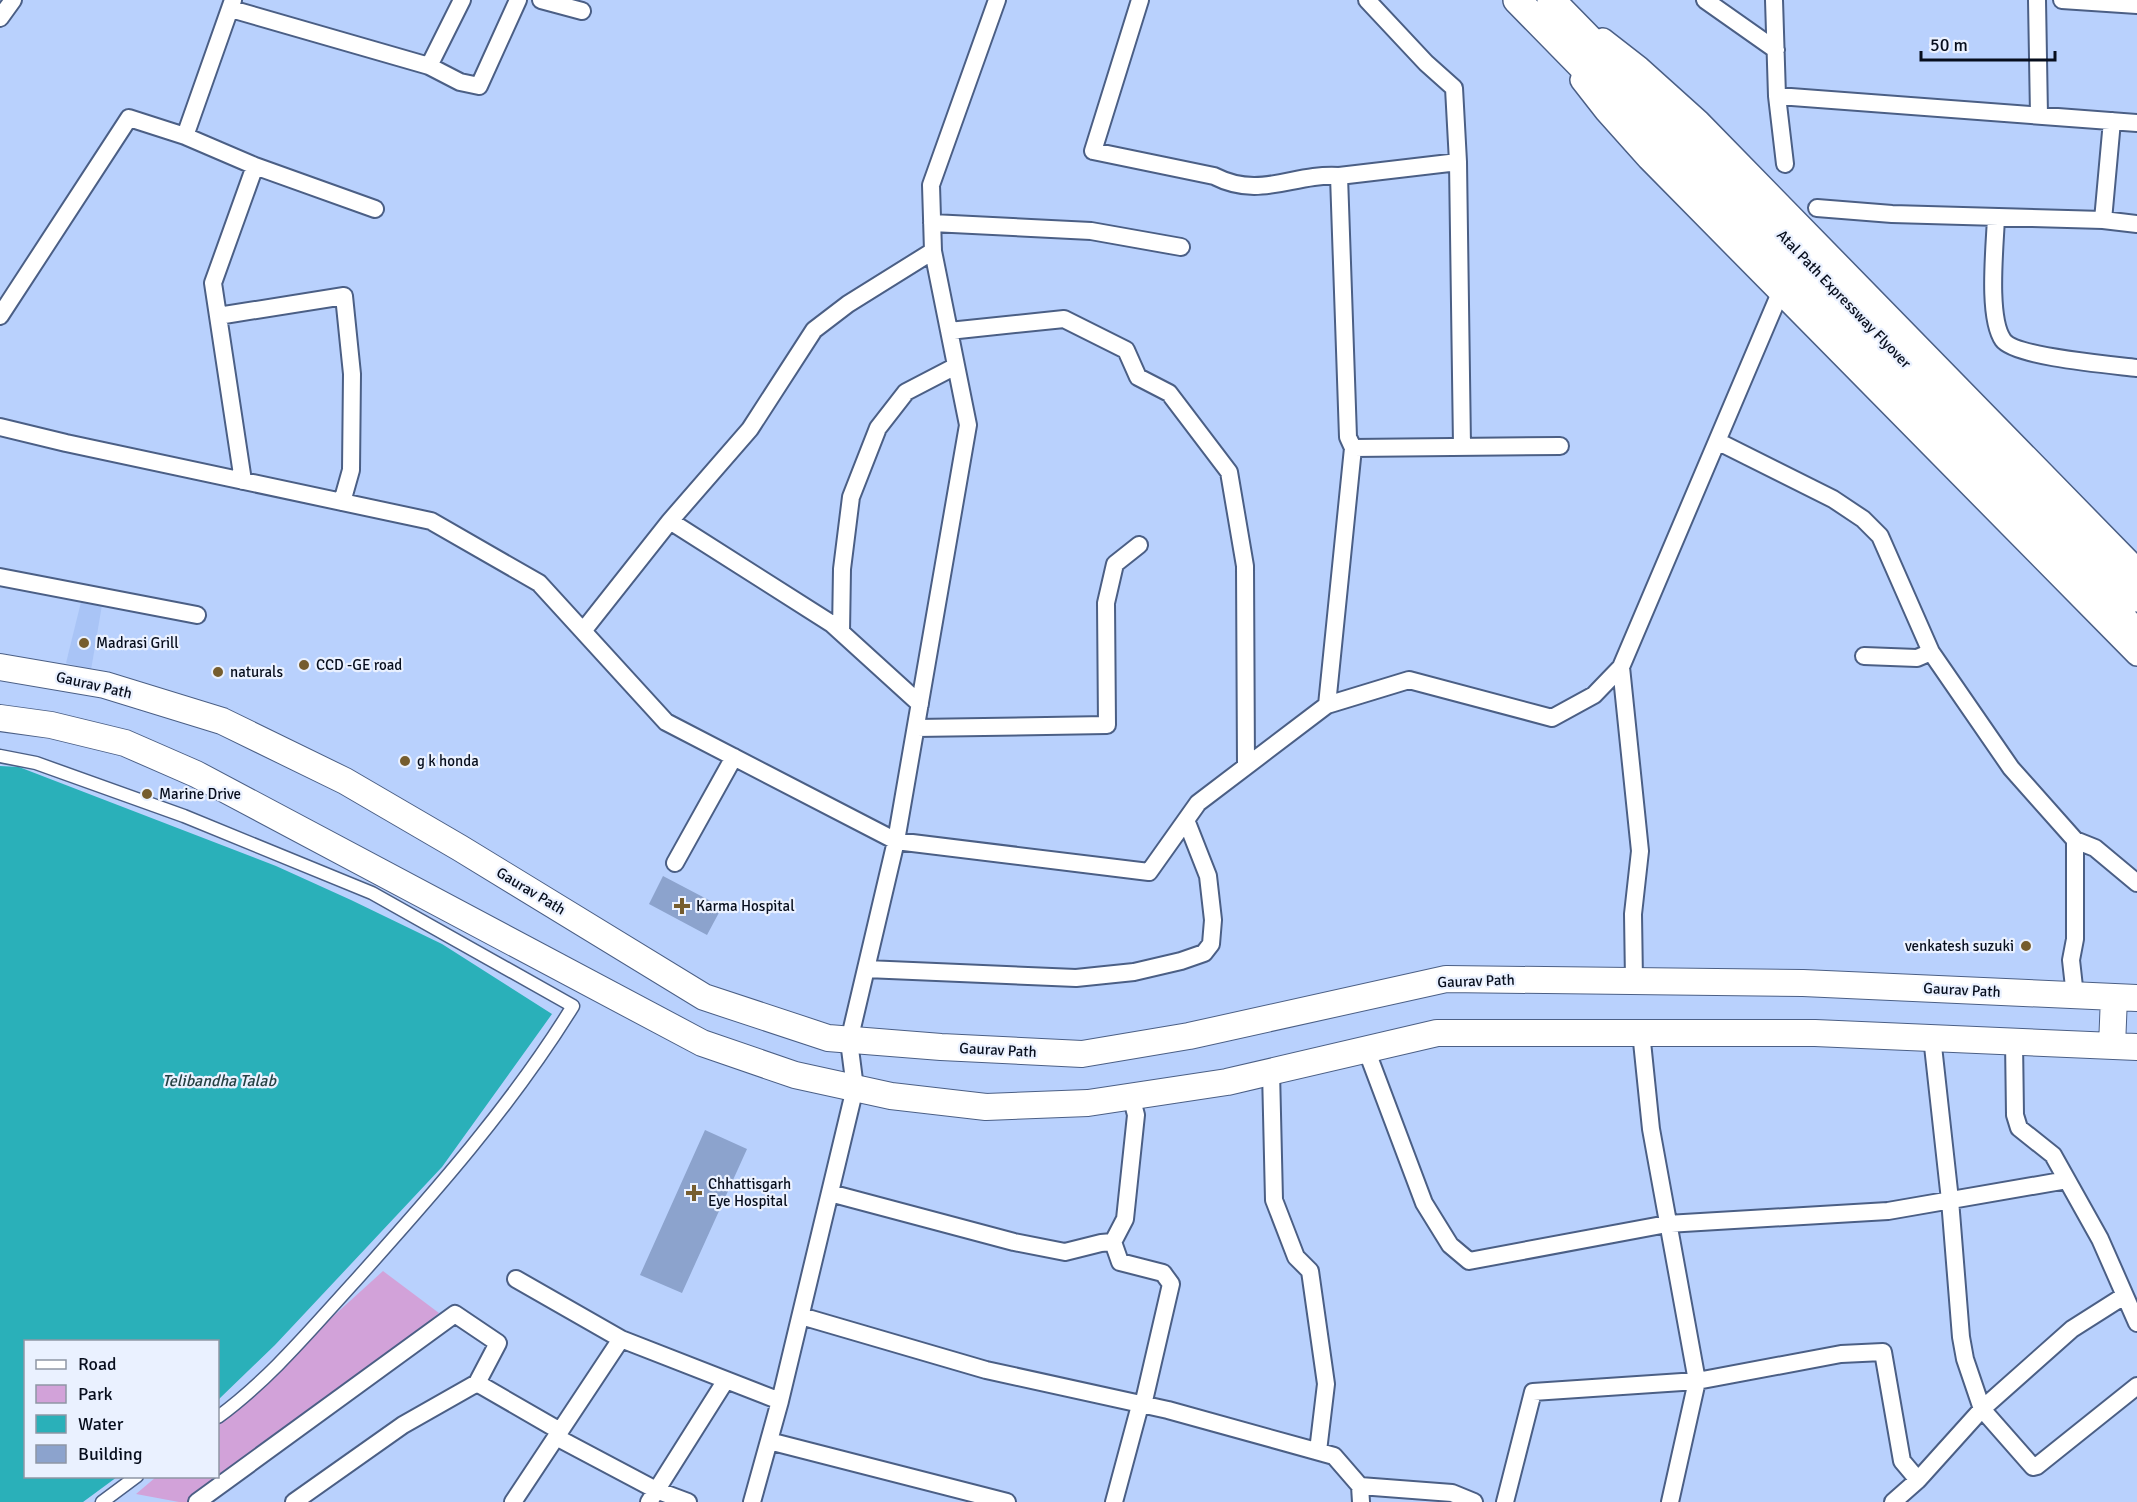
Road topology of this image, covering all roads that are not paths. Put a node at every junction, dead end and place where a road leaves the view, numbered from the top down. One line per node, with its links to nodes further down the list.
1 (13, 0): 16 (street)
2 (462, 0): 18 (street)
3 (518, 0): 18 (street)
4 (541, 0): 15 (street)
5 (997, 0): 33 (street)
6 (1140, 0): 28 (street)
7 (1367, 0): 25 (street)
8 (1705, 0): 17 (street)
9 (1774, 0): 17 (street)
10 (2037, 0): 21 (street)
11 (2062, 0): 14 (street)
12 (1537, 3): 19 (highway); 37 (street); 52 (street)
13 (232, 4): 18 (street); 24 (street)
14 (2137, 6)
15 (582, 11)
16 (0, 18)
17 (1776, 50): 20 (street)
18 (429, 66)
19 (1619, 85): 54 (highway, Atal Path Expressway Flyover); 58 (highway, Atal Path Expressway Flyover)
20 (1777, 96): 21 (street); 26 (street)
21 (2039, 116): 22 (street)
22 (2112, 121): 23 (street); 32 (street)
23 (2137, 123)
24 (184, 136): 27 (street); 38 (street)
25 (1458, 162): 28 (street); 45 (street)
26 (1785, 164)
27 (255, 166): 30 (street); 39 (street)
28 (1339, 176): 47 (street)
29 (1817, 208): 31 (street)
30 (375, 209)
31 (1996, 217): 32 (street); 42 (street)
32 (2103, 220): 34 (street)
33 (932, 224): 35 (street); 36 (street)
34 (2137, 224)
35 (1181, 247)
36 (933, 251): 40 (street); 50 (street)
37 (1780, 293): 44 (street); 60 (street)
38 (0, 316)
39 (218, 316): 48 (street); 49 (street)
40 (949, 331): 41 (street); 70 (street)
41 (956, 366): 57 (street); 64 (street)
42 (2137, 368)
43 (0, 427): 48 (street)
44 (1717, 441): 59 (street); 63 (street)
45 (1462, 446): 46 (street); 47 (street)
46 (1560, 446)
47 (1353, 448): 65 (street)
48 (243, 481): 49 (street)
49 (342, 502): 56 (street)
50 (670, 521): 56 (street); 57 (street)
51 (1139, 545): 67 (street)
52 (2137, 569)
53 (0, 577): 55 (street)
54 (2137, 598)
55 (197, 615)
56 (583, 631): 69 (street)
57 (841, 632): 64 (street)
58 (2137, 633)
59 (1931, 652): 61 (street); 72 (street)
60 (2137, 655)
61 (1864, 656)
62 (0, 667): 82 (main road, Gaurav Path)
63 (1621, 667): 65 (street); 77 (street)
64 (920, 704): 67 (street)
65 (1327, 705): 70 (street)
66 (0, 718): 87 (main road)
67 (916, 728): 73 (street)
68 (0, 756): 106 (street)
69 (734, 757): 73 (street); 74 (street)
70 (1246, 766): 71 (street)
71 (1186, 820): 73 (street); 76 (street)
72 (2074, 840): 75 (street); 78 (street)
73 (896, 841): 76 (street)
74 (675, 863)
75 (2137, 883)
76 (866, 969): 82 (street)
77 (1634, 981): 78 (main road, Gaurav Path); 82 (main road, Gaurav Path)
78 (2075, 996): 79 (main road, Gaurav Path)
79 (2126, 998): 84 (main road)
80 (1641, 1032): 81 (main road); 85 (main road); 92 (street)
81 (1932, 1038): 83 (main road); 91 (street)
82 (849, 1041): 87 (street)
83 (2013, 1041): 84 (main road); 89 (street)
84 (2125, 1046)
85 (1366, 1049): 86 (main road); 92 (street)
86 (1271, 1071): 88 (main road); 109 (street)
87 (855, 1088): 88 (main road); 90 (street)
88 (1131, 1096): 93 (street)
89 (2067, 1180): 91 (street); 95 (street)
90 (830, 1193): 93 (street); 96 (street)
91 (1950, 1200): 92 (street); 105 (street)
92 (1667, 1224): 100 (street)
93 (1113, 1242): 104 (street)
94 (516, 1279): 98 (street)
95 (2124, 1296): 97 (street); 105 (street)
96 (801, 1316): 103 (street); 104 (street)
97 (2137, 1323)
98 (621, 1339): 99 (street); 107 (street)
99 (726, 1380): 103 (street); 113 (street)
100 (1697, 1381): 111 (street); 123 (street); 124 (street)
101 (477, 1383): 107 (street); 115 (street); 116 (street)
102 (2137, 1386): 105 (street)
103 (780, 1401): 108 (street)
104 (1143, 1405): 109 (street); 121 (street)
105 (1982, 1409): 111 (street)
106 (219, 1416)
107 (558, 1434): 113 (street); 117 (street)
108 (769, 1441): 119 (street); 120 (street)
109 (1318, 1451): 112 (street)
110 (134, 1478): 114 (street)
111 (1918, 1480): 125 (street)
112 (1361, 1494): 122 (street)
113 (653, 1496): 118 (street)
114 (102, 1502)
115 (197, 1502)
116 (294, 1502)
117 (513, 1502)
118 (688, 1502)
119 (752, 1502)
120 (1007, 1502)
121 (1114, 1502)
122 (1474, 1502)
123 (1505, 1502)
124 (1670, 1502)
125 (1893, 1502)

